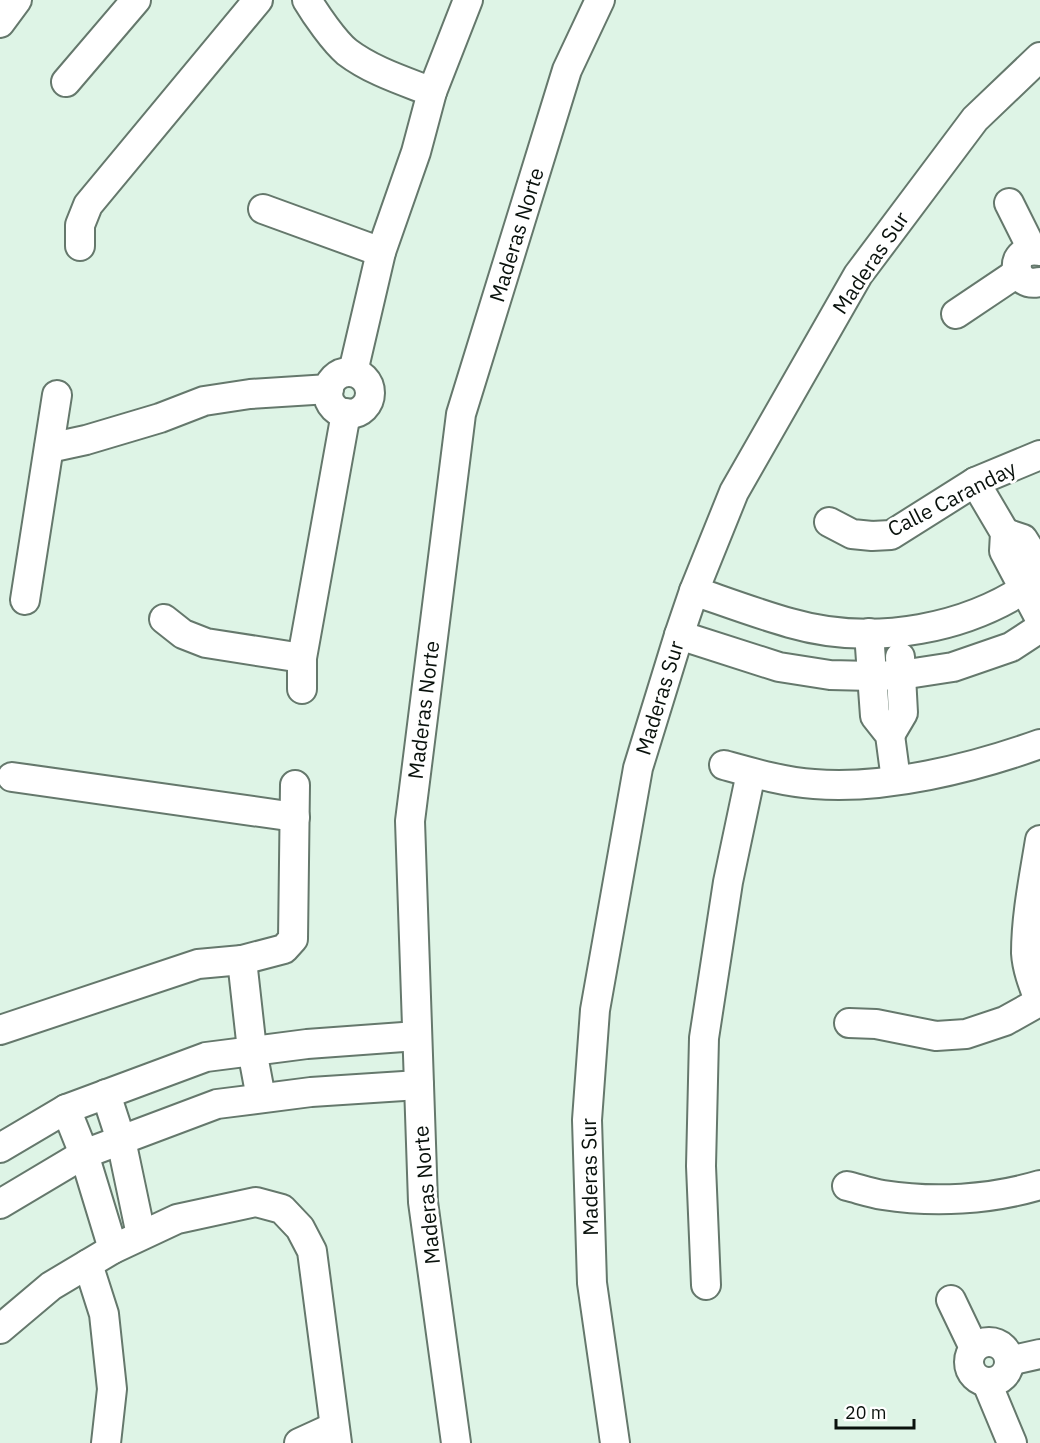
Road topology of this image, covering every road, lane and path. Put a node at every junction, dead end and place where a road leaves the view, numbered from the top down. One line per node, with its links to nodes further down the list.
1 (17, 0): 7 (street)
2 (136, 0): 9 (street)
3 (258, 0): 13 (street)
4 (307, 0): 10 (street)
5 (468, 0): 10 (street)
6 (600, 0): 54 (street, Maderas Norte)
7 (0, 23)
8 (1040, 57): 29 (street, Maderas Sur)
9 (66, 82)
10 (432, 92): 15 (street)
11 (1009, 203): 14 (street)
12 (263, 209): 15 (street)
13 (81, 246)
14 (1036, 250): 16 (street)
15 (381, 252): 18 (street)
16 (1029, 278): 17 (street)
17 (956, 314)
18 (352, 372): 19 (street); 21 (street)
19 (329, 389): 21 (street); 22 (street)
20 (57, 395): 22 (street)
21 (346, 413): 37 (street)
22 (49, 448): 30 (street)
23 (1040, 455): 24 (street, Calle Caranday)
24 (975, 482): 25 (street, Calle Caranday); 26 (street)
25 (829, 522)
26 (1005, 533): 27 (street); 28 (street)
27 (1040, 566)
28 (1032, 584): 32 (street); 35 (street)
29 (694, 591): 34 (street); 36 (street, Maderas Sur)
30 (25, 600)
31 (164, 618): 37 (street)
32 (1040, 619)
33 (1040, 628): 38 (street)
34 (869, 633): 35 (street); 39 (street)
35 (898, 633): 38 (street)
36 (679, 635): 39 (street); 80 (street, Maderas Sur)
37 (302, 658): 40 (street)
38 (901, 675): 39 (street); 41 (street)
39 (872, 676): 41 (street)
40 (302, 689)
41 (890, 735): 46 (street)
42 (1040, 744): 46 (street)
43 (724, 765): 44 (street)
44 (751, 773): 46 (street); 69 (street)
45 (4, 778): 48 (street)
46 (896, 780)
47 (295, 785): 48 (street)
48 (295, 818): 50 (street)
49 (1040, 840): 51 (street)
50 (242, 960): 53 (street); 55 (street)
51 (1040, 1003): 52 (street)
52 (849, 1023)
53 (0, 1030)
54 (417, 1036): 55 (street); 56 (street, Maderas Norte)
55 (252, 1050): 57 (street); 58 (street)
56 (419, 1085): 58 (street); 79 (street, Maderas Norte)
57 (106, 1094): 59 (street); 60 (street)
58 (261, 1098): 60 (street)
59 (66, 1109): 61 (street); 62 (street)
60 (121, 1140): 62 (street); 66 (street)
61 (0, 1148)
62 (84, 1154): 65 (street); 67 (street)
63 (1040, 1185): 64 (street)
64 (847, 1186)
65 (0, 1204)
66 (141, 1235): 67 (street); 76 (street)
67 (113, 1249): 68 (street)
68 (88, 1264): 71 (street); 77 (street)
69 (706, 1285)
70 (951, 1300): 72 (street)
71 (0, 1329)
72 (974, 1348): 74 (street); 75 (street)
73 (1040, 1354): 74 (street)
74 (1009, 1361): 75 (street)
75 (987, 1383): 81 (street)
76 (335, 1435): 78 (street)
77 (106, 1443)
78 (299, 1443)
79 (456, 1443)
80 (615, 1443)
81 (1011, 1443)

